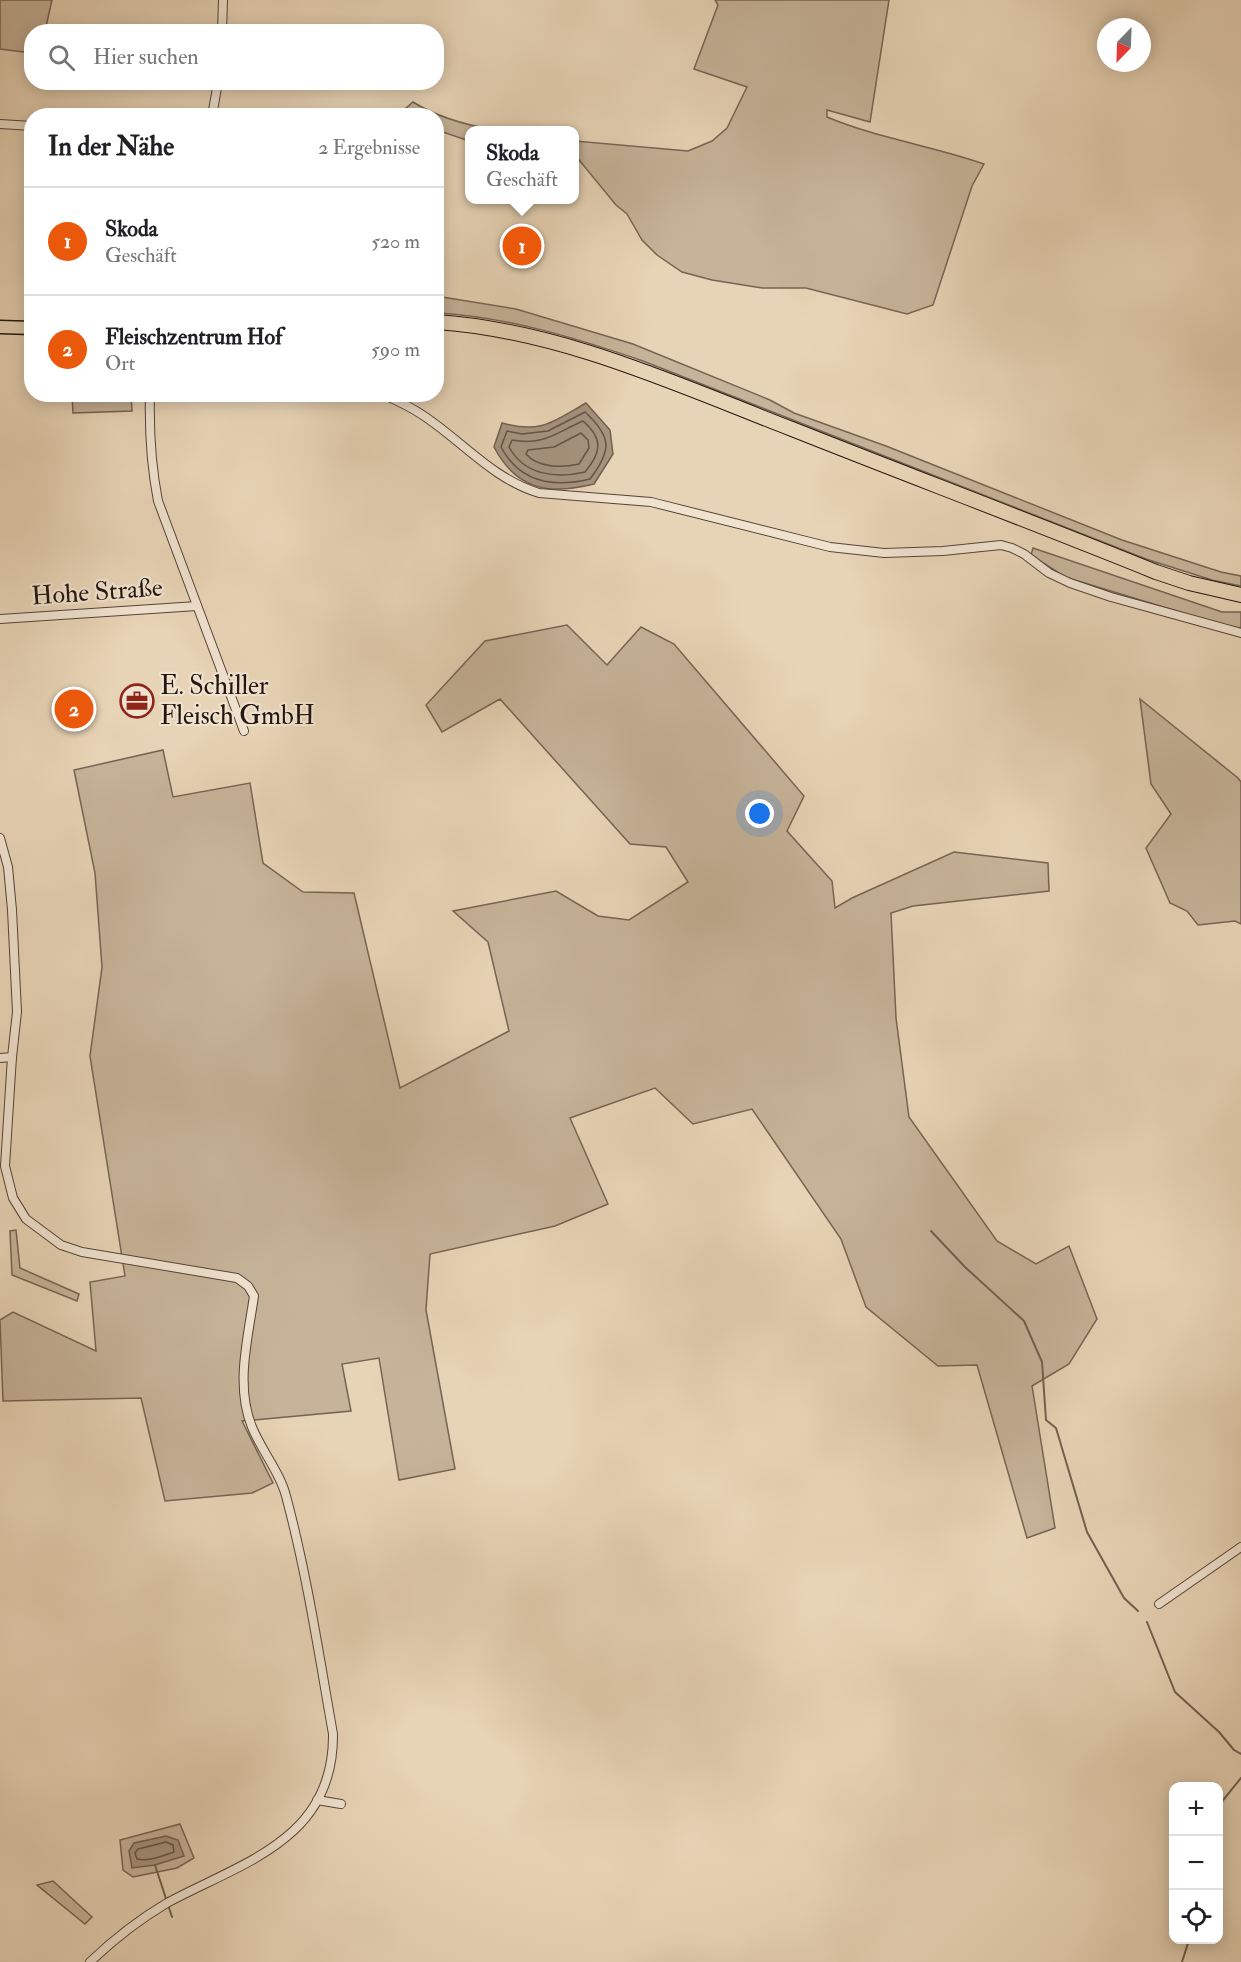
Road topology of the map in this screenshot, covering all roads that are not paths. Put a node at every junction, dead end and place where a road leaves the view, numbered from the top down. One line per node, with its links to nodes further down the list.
1 (223, 0): 2 (street)
2 (222, 24)
3 (217, 90): 4 (street)
4 (213, 108)
5 (0, 124): 6 (street)
6 (24, 126)
7 (444, 322): 12 (highway)
8 (0, 327): 9 (main road)
9 (24, 328)
10 (150, 402): 13 (street)
11 (397, 402): 15 (street)
12 (1241, 595)
13 (197, 606): 14 (street, Hohe Straße); 16 (street)
14 (0, 619)
15 (1241, 633)
16 (244, 731)
17 (0, 838): 18 (street)
18 (12, 1057): 19 (street); 22 (street)
19 (0, 1058)
20 (1241, 1547): 21 (street)
21 (1159, 1604)
22 (317, 1800): 23 (street); 24 (street)
23 (341, 1803)
24 (90, 1962)

